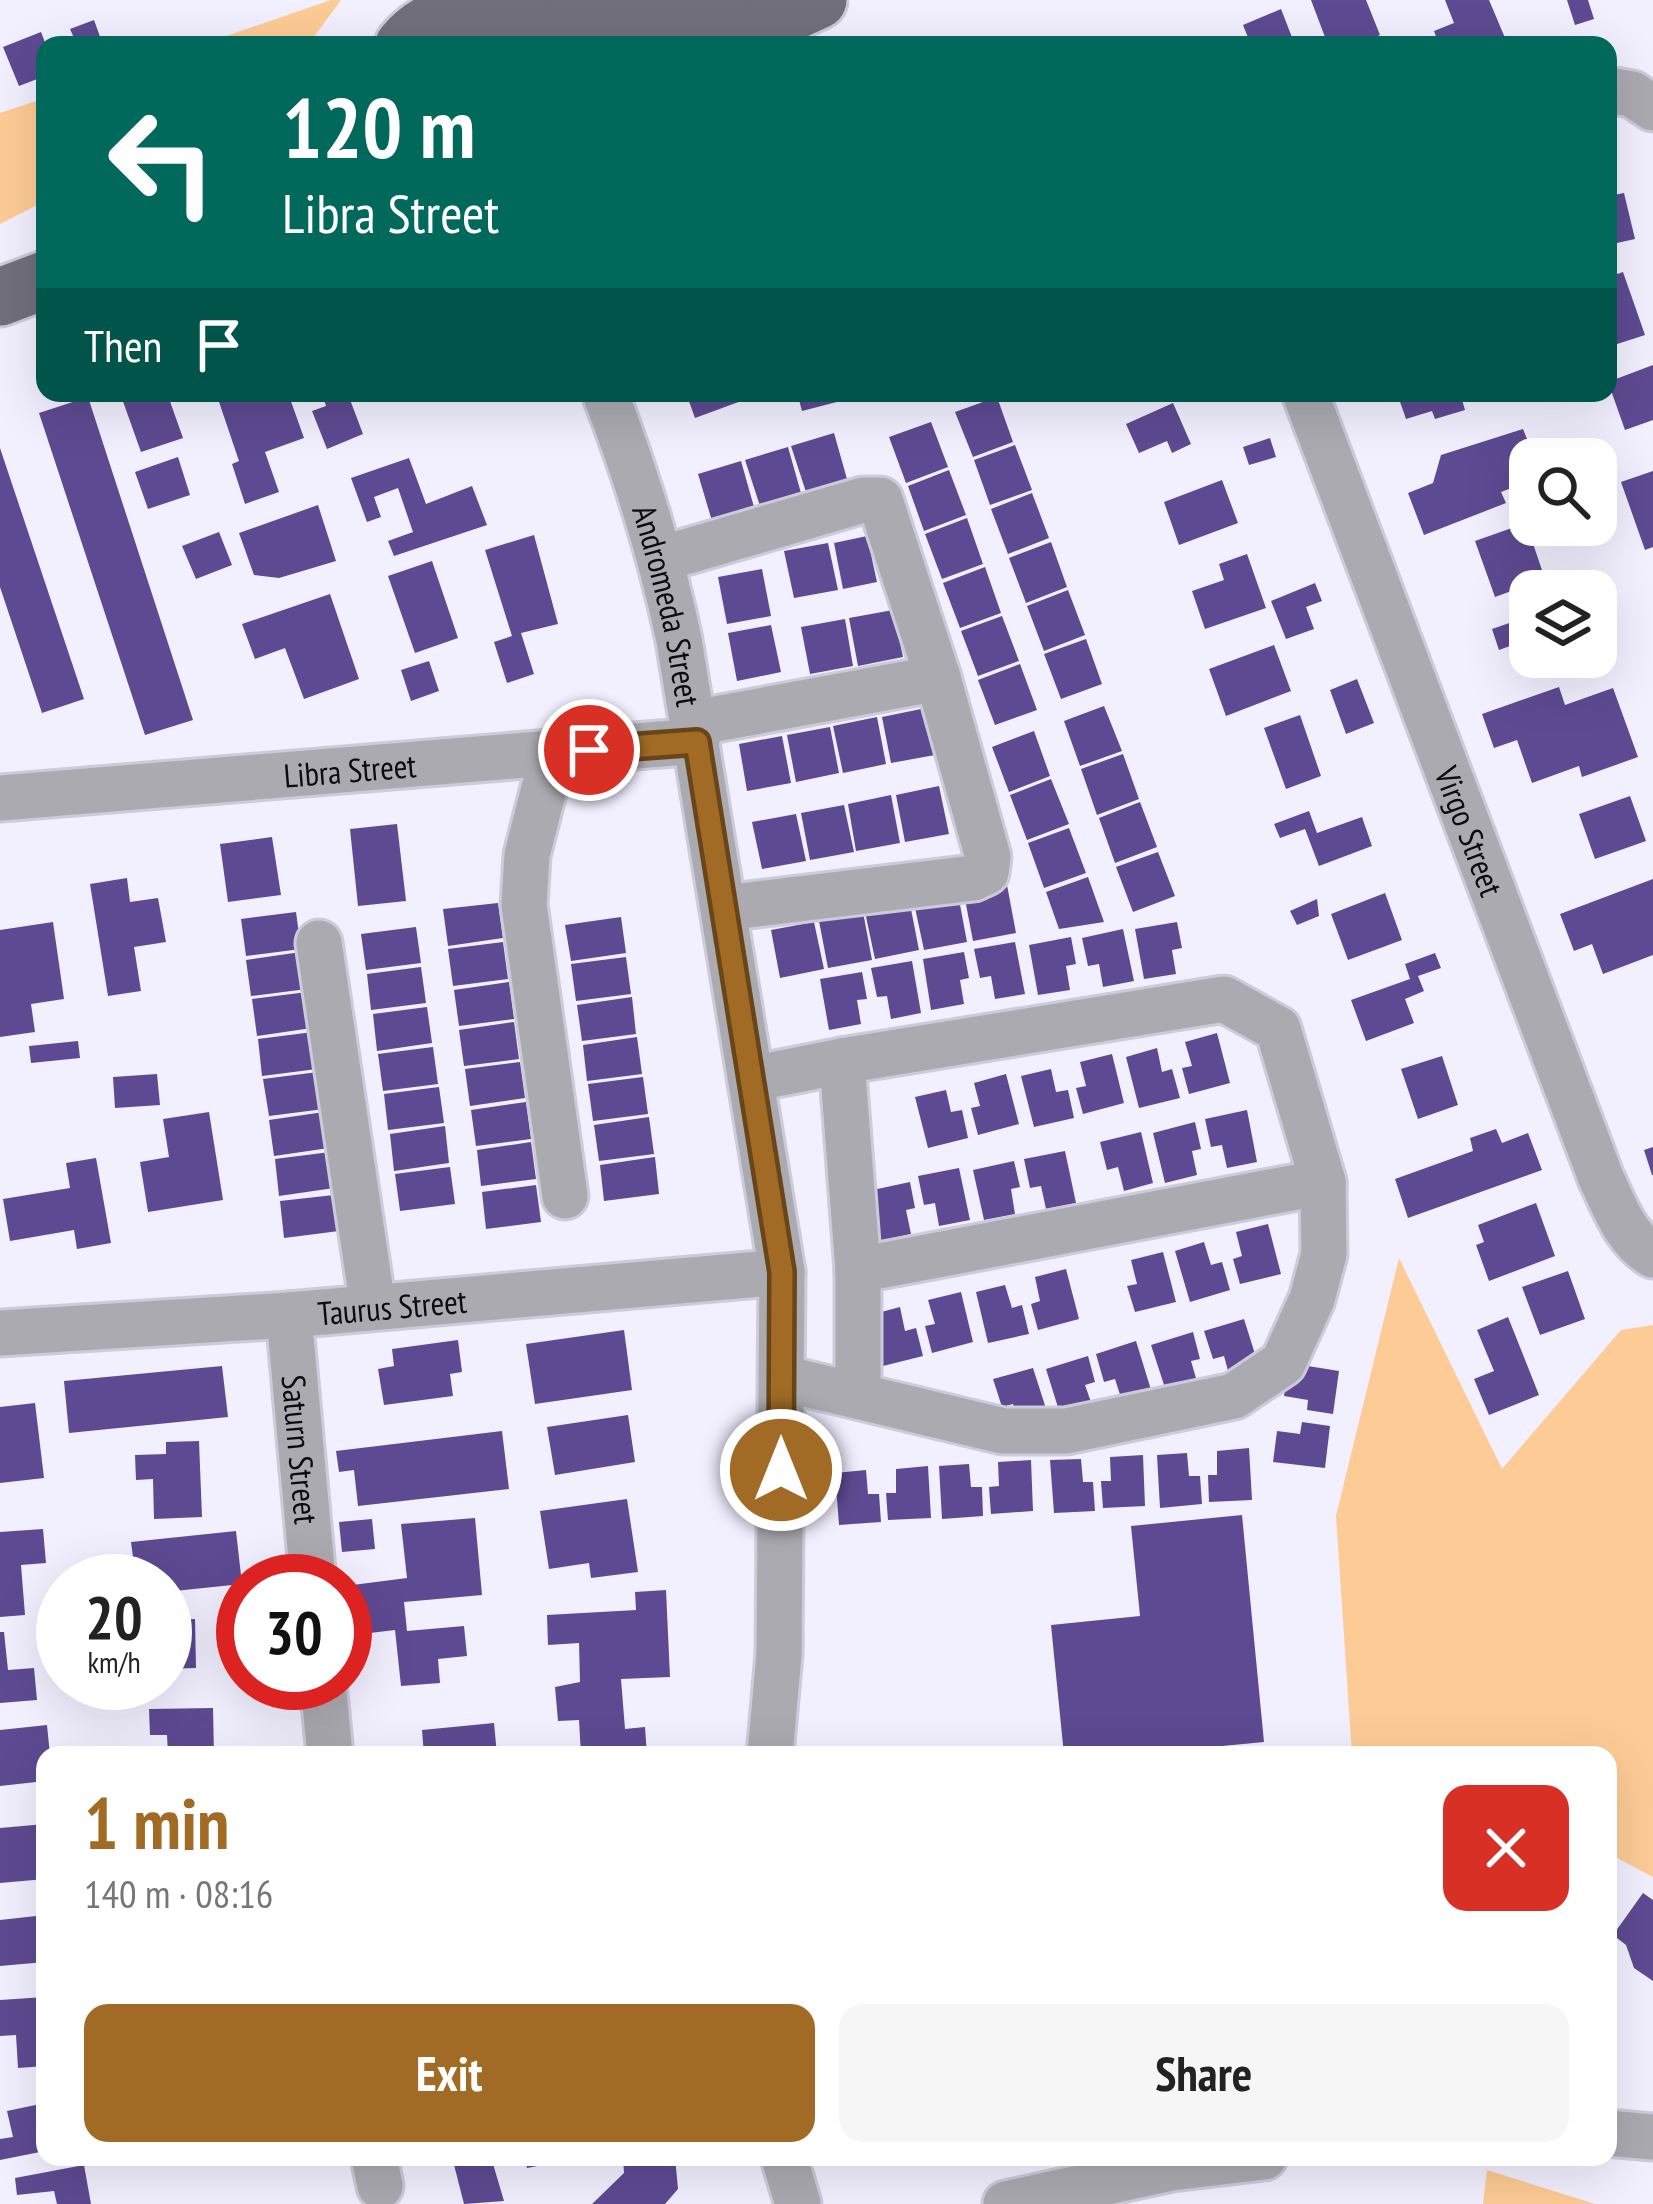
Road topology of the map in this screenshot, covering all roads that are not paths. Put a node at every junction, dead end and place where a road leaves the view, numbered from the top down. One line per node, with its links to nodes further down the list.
1 (730, 0): 3 (main road)
2 (818, 0): 5 (main road)
3 (518, 16): 4 (main road)
4 (416, 23)
5 (740, 36)
6 (1617, 92): 7 (street)
7 (1653, 108)
8 (36, 283): 9 (main road)
9 (0, 297)
10 (608, 402): 12 (street, Andromeda Street)
11 (1308, 402): 23 (street, Virgo Street)
12 (662, 559): 13 (street); 14 (street, Andromeda Street)
13 (938, 678): 14 (street, Libra Street); 17 (street)
14 (695, 732): 15 (street, Libra Street); 17 (street, Andromeda Street)
15 (554, 753): 16 (street, Libra Street); 22 (street)
16 (0, 798)
17 (724, 908): 20 (street, Andromeda Street)
18 (320, 943): 26 (street)
19 (842, 1061): 20 (street); 21 (street); 24 (street)
20 (751, 1079): 25 (street, Andromeda Street)
21 (1323, 1182): 24 (street); 30 (street)
22 (566, 1196)
23 (1653, 1256)
24 (858, 1270): 30 (street)
25 (782, 1272): 26 (street, Taurus Street); 29 (street, Andromeda Street)
26 (373, 1307): 27 (street, Taurus Street)
27 (289, 1315): 28 (street, Taurus Street); 31 (street, Saturn Street)
28 (0, 1334)
29 (782, 1378): 30 (street); 34 (street, Andromeda Street)
30 (859, 1396)
31 (311, 1554)
32 (326, 1710): 33 (street)
33 (329, 1746)
34 (771, 1746)
35 (1617, 2134): 36 (street)
36 (1653, 2137)
37 (787, 2166): 39 (street)
38 (1188, 2166): 40 (street)
39 (798, 2204)
40 (1006, 2204)

